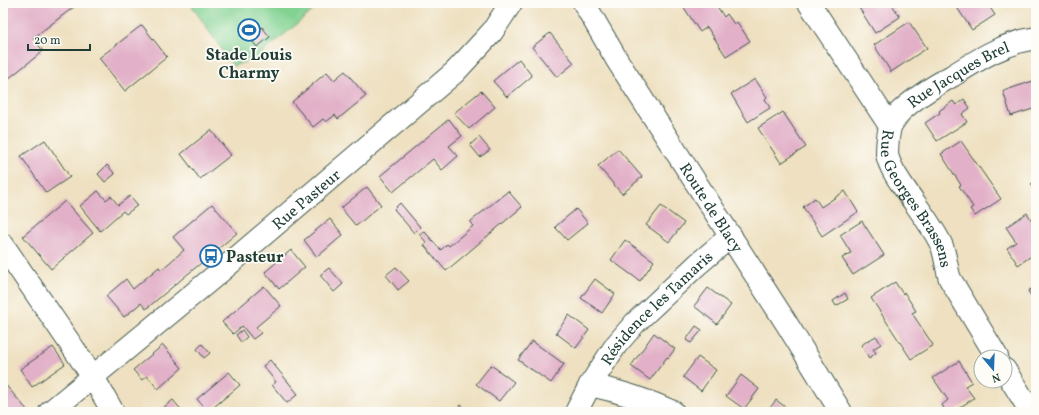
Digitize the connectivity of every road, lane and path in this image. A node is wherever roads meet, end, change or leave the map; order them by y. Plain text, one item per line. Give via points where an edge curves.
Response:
1 (511, 3) edge
2 (584, 3) edge
3 (809, 3) edge
4 (1036, 38) edge
5 (890, 126) junction
6 (730, 236) junction
7 (3, 245) edge
8 (992, 349) edge
9 (93, 377) junction
10 (1013, 383) edge
11 (590, 386) junction
12 (50, 412) edge
13 (113, 412) edge
14 (576, 412) edge
15 (673, 412) edge
16 (841, 412) edge
17 (1031, 412) edge

1 - 9 street, Rue Pasteur via 492,32 456,72
2 - 6 street, Route de Blacy via 617,60
3 - 5 street, Rue Georges Brassens
4 - 5 street, Rue Jacques Brel via 1009,44 993,51 941,82 911,102
5 - 8 street, Rue Georges Brassens via 887,154 894,172 940,243 950,279
6 - 11 street, Résidence les Tamaris via 635,323 616,345
6 - 16 street, Route de Blacy via 786,321
7 - 9 street
9 - 12 street, Rue Pasteur
9 - 13 street
10 - 17 street
11 - 14 street, Résidence les Tamaris
11 - 15 street, Résidence les Tamaris

